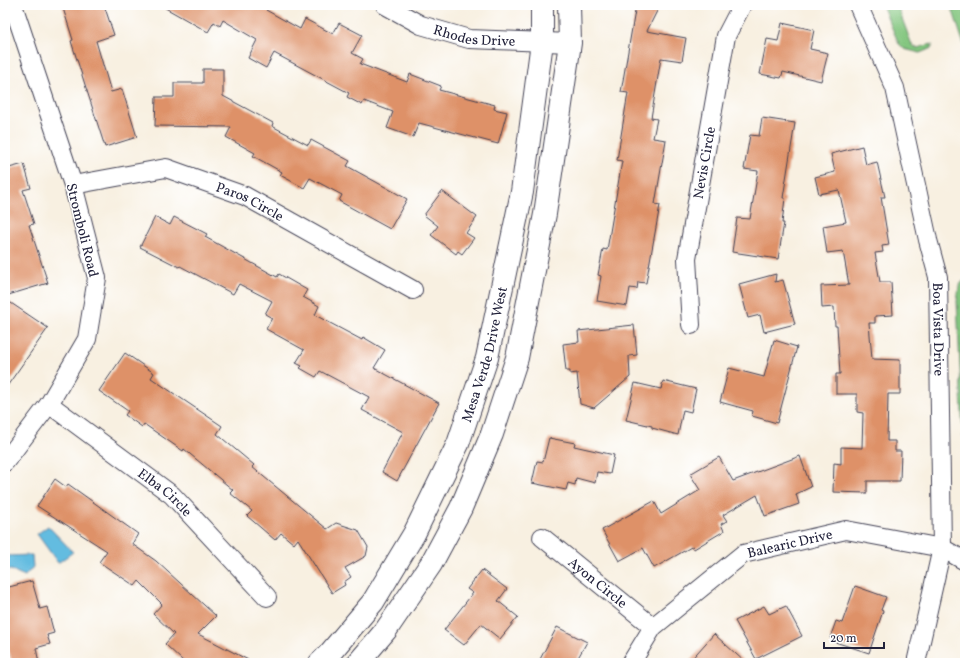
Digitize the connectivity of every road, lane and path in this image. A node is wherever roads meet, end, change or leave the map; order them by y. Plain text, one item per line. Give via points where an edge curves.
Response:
1 (13, 5) edge
2 (385, 5) edge
3 (542, 5) edge
4 (569, 5) edge
5 (742, 5) edge
6 (858, 5) edge
7 (542, 42) junction
8 (570, 42) junction
9 (73, 185) junction
10 (413, 290) dead end
11 (690, 325) dead end
12 (48, 404) junction
13 (5, 462) edge
14 (542, 537) dead end
15 (942, 548) junction
16 (965, 561) edge
17 (268, 597) dead end
18 (653, 627) junction
19 (320, 663) edge
20 (358, 663) edge
21 (631, 663) edge
22 (916, 663) edge

1 - 9 street, Stromboli Road
2 - 7 street, Rhodes Drive via 421,25 469,39
3 - 7 street, Mesa Verde Drive West
4 - 8 street, Mesa Verde Drive West
5 - 11 street, Nevis Circle via 726,36 687,259
6 - 15 street, Boa Vista Drive via 895,88 938,277
7 - 8 street, Rhodes Drive
7 - 19 street, Mesa Verde Drive West via 522,192 487,358 458,444 414,534 373,602
8 - 20 street, Mesa Verde Drive West via 542,229 517,358 492,434 461,508 431,564 386,630
9 - 10 street, Paros Circle via 166,168 245,196
9 - 12 street, Stromboli Road via 97,278 87,339
12 - 13 street, Stromboli Road
12 - 17 street, Elba Circle via 172,495
14 - 18 street, Ayon Circle
15 - 16 street, Balearic Drive
15 - 18 street, Balearic Drive via 846,530 744,554
15 - 22 street, Boa Vista Drive
18 - 21 street, Balearic Drive

